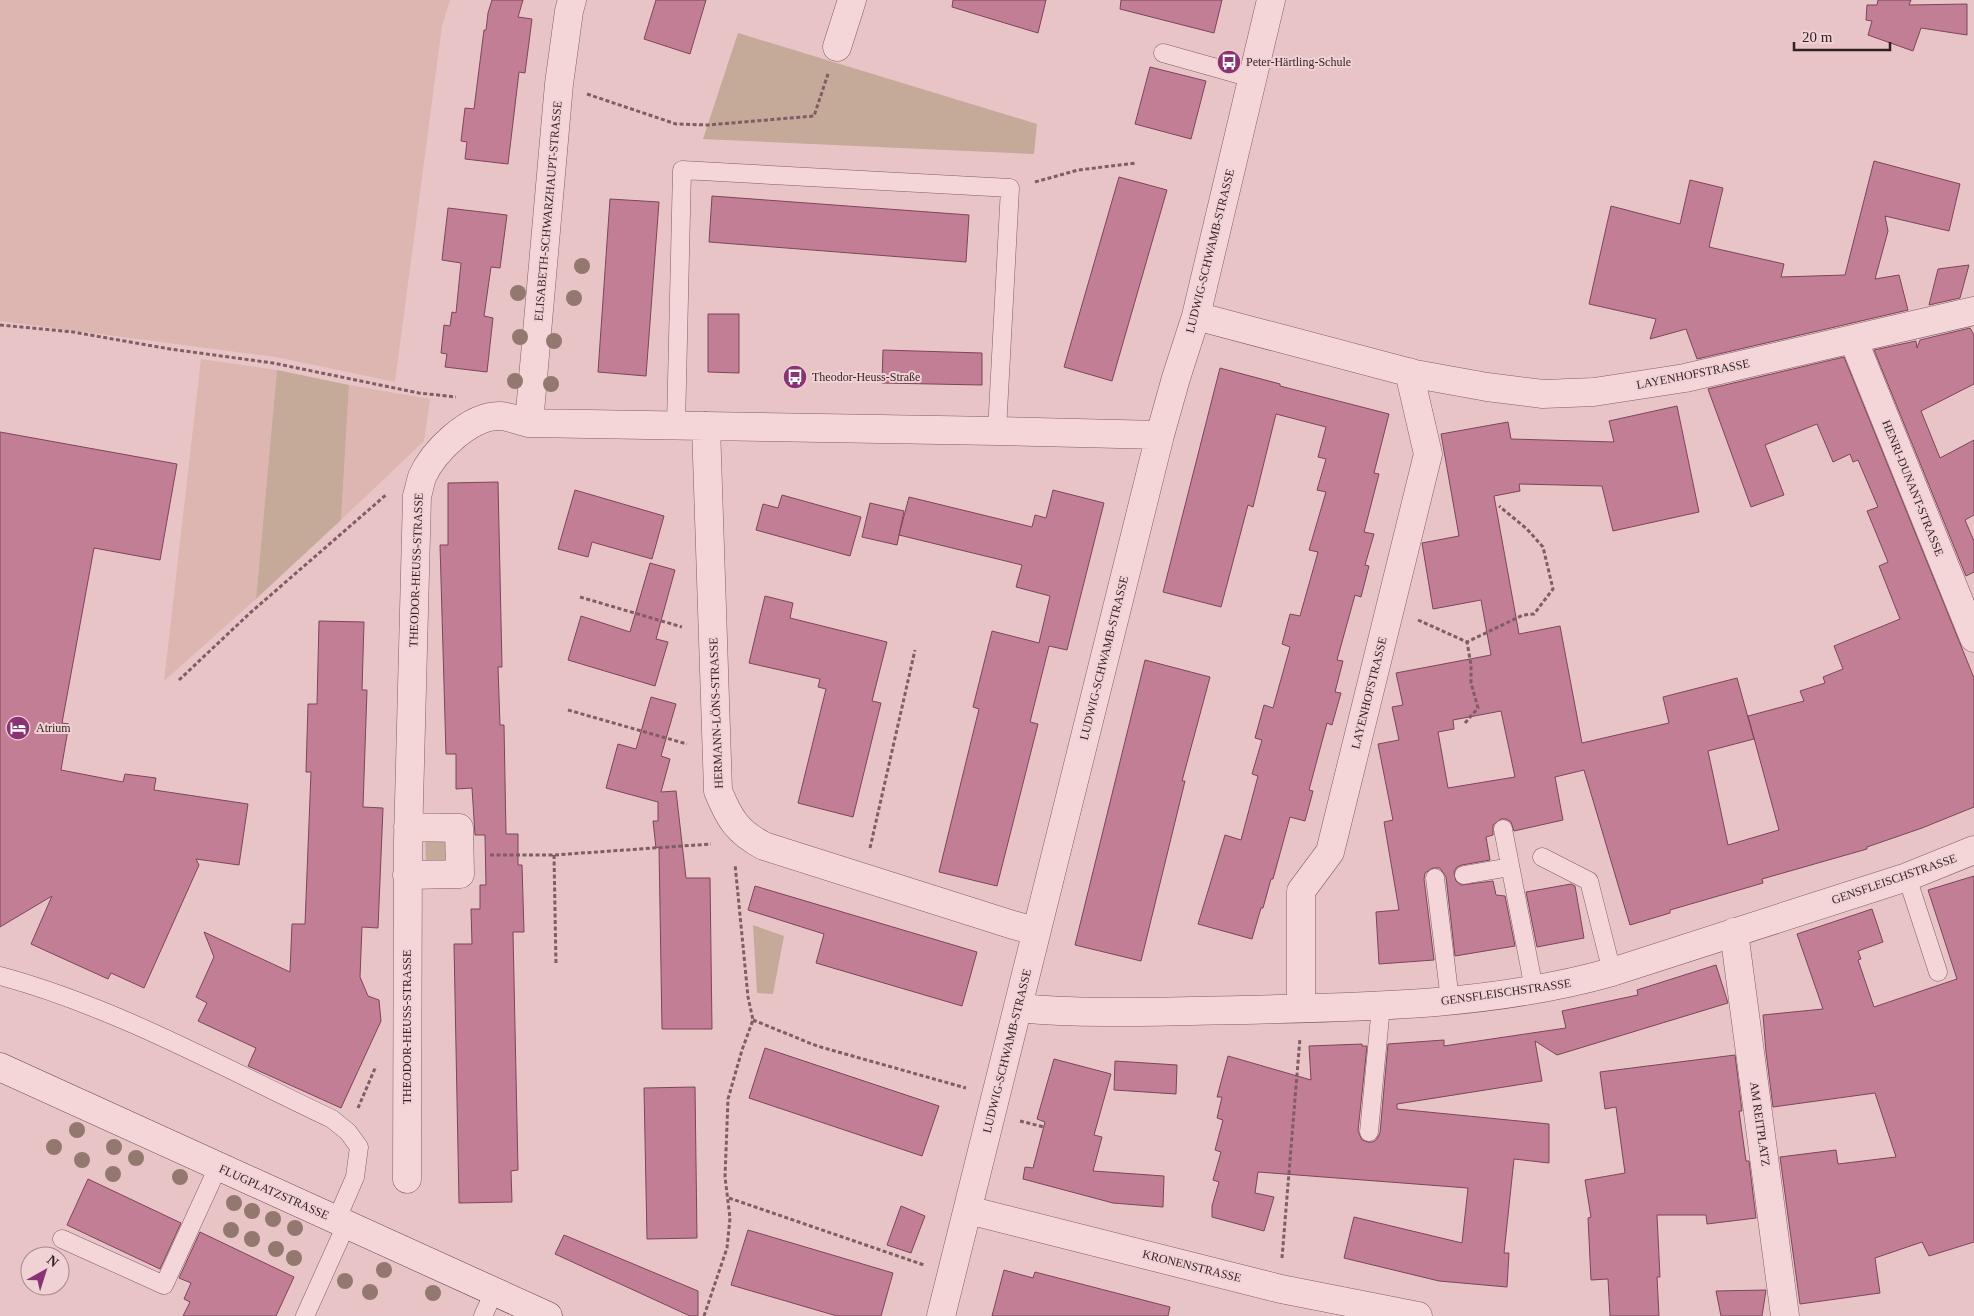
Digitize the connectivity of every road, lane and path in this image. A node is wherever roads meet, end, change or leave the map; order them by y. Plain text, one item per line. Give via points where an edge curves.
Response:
1 (572, 0) edge
2 (852, 0) edge
3 (1271, 0) edge
4 (837, 47) joint
5 (1163, 53) dead end
6 (1252, 78) junction
7 (559, 84) junction
8 (1136, 163) dead end
9 (1010, 188) junction
10 (1974, 311) edge
11 (1196, 316) junction
12 (0, 325) edge
13 (1852, 338) junction
14 (1409, 372) junction
15 (499, 416) junction
16 (529, 423) junction
17 (676, 426) junction
18 (706, 426) junction
19 (998, 430) junction
20 (1160, 436) junction
21 (392, 490) dead end
22 (1500, 506) dead end
23 (580, 597) dead end
24 (1390, 608) junction
25 (690, 629) dead end
26 (1974, 638) edge
27 (1467, 642) junction
28 (915, 650) dead end
29 (179, 680) dead end
30 (568, 710) dead end
31 (1465, 723) dead end
32 (695, 746) dead end
33 (408, 827) junction
34 (1503, 829) dead end
35 (713, 844) dead end
36 (1974, 850) edge
37 (460, 855) junction
38 (554, 855) junction
39 (1542, 857) dead end
40 (735, 862) dead end
41 (1510, 867) junction
42 (407, 875) junction
43 (1464, 875) dead end
44 (862, 877) junction
45 (1907, 877) junction
46 (1435, 878) dead end
47 (1036, 931) junction
48 (1734, 932) junction
49 (556, 966) dead end
50 (1612, 972) junction
51 (1938, 972) dead end
52 (0, 976) edge
53 (1534, 990) junction
54 (1450, 1000) junction
55 (1381, 1006) junction
56 (1018, 1008) junction
57 (1301, 1019) junction
58 (753, 1020) junction
59 (0, 1068) edge
60 (969, 1089) dead end
61 (1013, 1119) dead end
62 (1044, 1127) dead end
63 (1369, 1132) dead end
64 (218, 1167) junction
65 (407, 1179) dead end
66 (729, 1198) junction
67 (968, 1210) junction
68 (341, 1223) junction
69 (62, 1238) dead end
70 (1281, 1263) dead end
71 (924, 1266) dead end
72 (494, 1292) junction
73 (305, 1316) edge
74 (483, 1316) edge
75 (548, 1316) edge
76 (704, 1316) edge
77 (941, 1316) edge
78 (1418, 1316) edge
79 (1785, 1316) edge

1 - 7 street, ELISABETH-SCHWARZHAUPT-STRASSE
2 - 4 street
3 - 6 street, LUDWIG-SCHWAMB-STRASSE
4 - 7 path via 814,116 708,125 676,124
5 - 6 lane
6 - 11 street, LUDWIG-SCHWAMB-STRASSE
7 - 16 street, ELISABETH-SCHWARZHAUPT-STRASSE
8 - 9 path via 1078,170
9 - 17 lane via 682,170
9 - 19 lane
10 - 13 street, LAYENHOFSTRASSE
11 - 14 street, LAYENHOFSTRASSE
11 - 20 street, LUDWIG-SCHWAMB-STRASSE
12 - 15 path via 73,332 273,363 477,402
13 - 14 street, LAYENHOFSTRASSE via 1685,378 1594,392 1543,394 1487,388
13 - 26 street, HENRI-DUNANT-STRASSE
14 - 24 street, LAYENHOFSTRASSE via 1428,454
15 - 16 street, THEODOR-HEUSS-STRASSE
15 - 33 street, THEODOR-HEUSS-STRASSE via 470,424 448,442 423,476 417,496
16 - 17 street, THEODOR-HEUSS-STRASSE
17 - 18 street, THEODOR-HEUSS-STRASSE
18 - 19 street, THEODOR-HEUSS-STRASSE
18 - 44 street, HERMANN-LÖNS-STRASSE via 718,791 727,812 750,838 764,846
19 - 20 street, THEODOR-HEUSS-STRASSE
20 - 47 street, LUDWIG-SCHWAMB-STRASSE
21 - 29 path via 250,613
22 - 27 path via 1543,547 1553,589 1534,614 1523,615
23 - 25 path
24 - 27 path
24 - 57 street, LAYENHOFSTRASSE via 1330,852 1301,891
27 - 31 path via 1471,683 1478,708
28 - 44 path
30 - 32 path
33 - 37 street via 459,828
33 - 42 street, THEODOR-HEUSS-STRASSE
34 - 41 lane
35 - 38 path
36 - 45 street, GENSFLEISCHSTRASSE
37 - 38 path
37 - 42 street via 460,874
38 - 49 path
39 - 50 lane via 1589,881
40 - 58 path
41 - 43 lane
41 - 53 lane
42 - 65 street, THEODOR-HEUSS-STRASSE
44 - 47 street, HERMANN-LÖNS-STRASSE
45 - 48 street, GENSFLEISCHSTRASSE
45 - 51 lane
46 - 54 lane
47 - 56 street, LUDWIG-SCHWAMB-STRASSE
48 - 50 street, GENSFLEISCHSTRASSE
48 - 79 street, AM REITPLATZ
50 - 53 street, GENSFLEISCHSTRASSE
52 - 68 lane via 98,1008 332,1119 359,1147 355,1177
53 - 54 street, GENSFLEISCHSTRASSE
54 - 55 street, GENSFLEISCHSTRASSE
55 - 57 street, GENSFLEISCHSTRASSE
55 - 63 lane
56 - 57 street, GENSFLEISCHSTRASSE via 1078,1013
56 - 67 street, LUDWIG-SCHWAMB-STRASSE
57 - 70 path
58 - 60 path via 817,1046
58 - 66 path via 728,1099 725,1177
59 - 64 street, FLUGPLATZSTRASSE
61 - 62 path
64 - 68 street, FLUGPLATZSTRASSE
64 - 69 lane via 164,1285
66 - 71 path
66 - 76 path via 727,1248
67 - 77 street, LUDWIG-SCHWAMB-STRASSE
67 - 78 street, KRONENSTRASSE via 1281,1289
68 - 72 street, FLUGPLATZSTRASSE
68 - 73 lane
72 - 74 lane
72 - 75 street, FLUGPLATZSTRASSE

